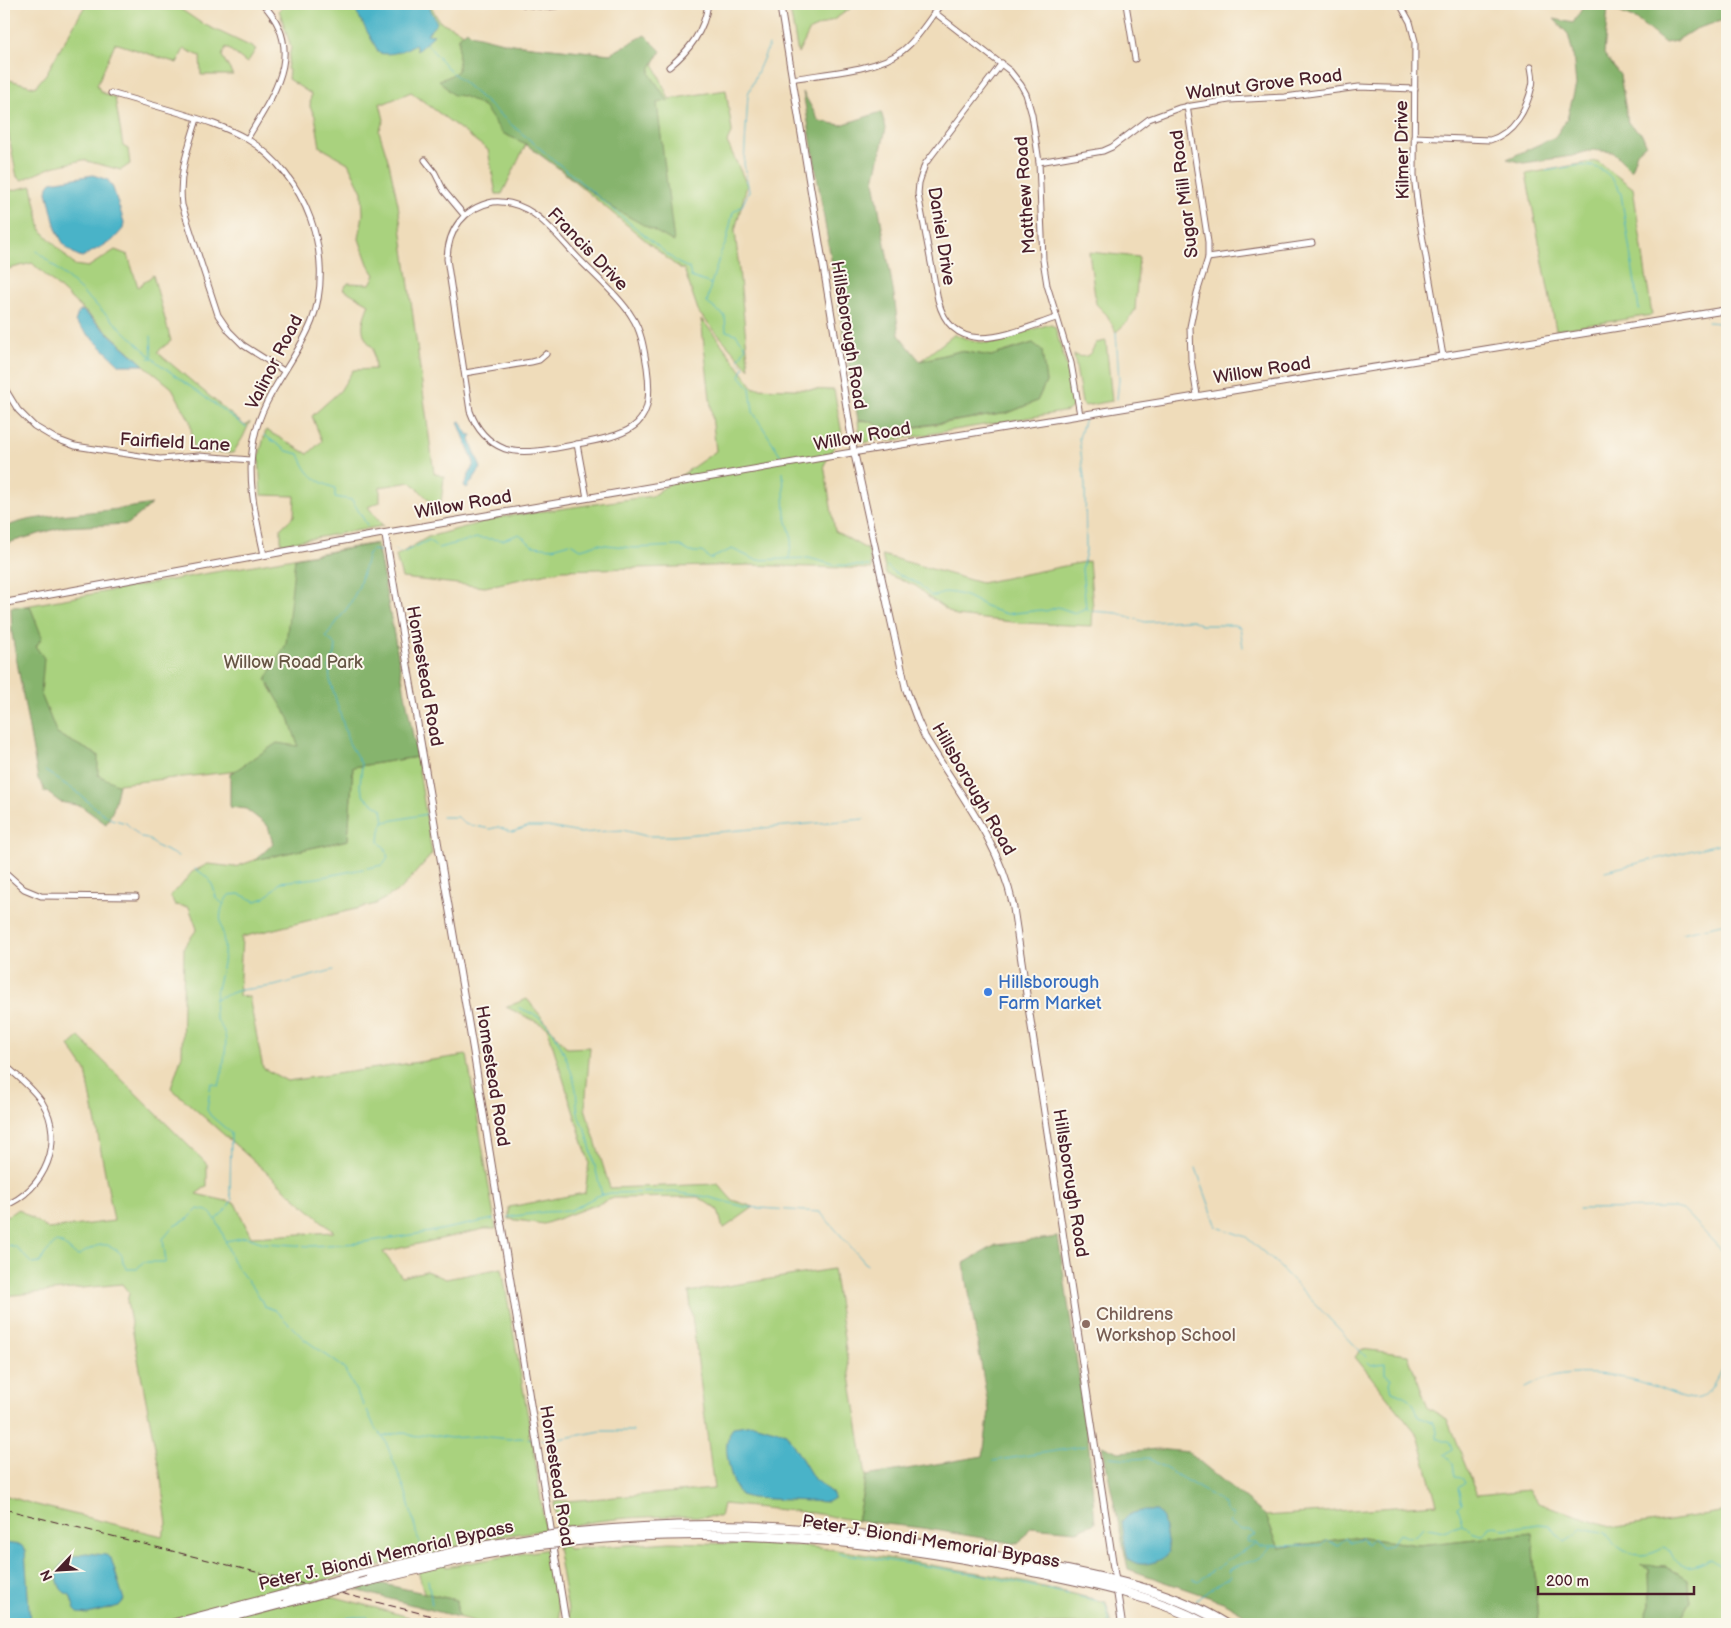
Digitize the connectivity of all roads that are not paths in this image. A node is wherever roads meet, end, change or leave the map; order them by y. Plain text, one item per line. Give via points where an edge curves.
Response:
1 (263, 4) edge
2 (522, 4) edge
3 (571, 4) edge
4 (708, 4) edge
5 (780, 4) edge
6 (941, 4) edge
7 (1126, 4) edge
8 (1400, 4) edge
9 (934, 12) junction
10 (1134, 58) dead end
11 (1002, 63) junction
12 (1531, 66) dead end
13 (669, 67) dead end
14 (792, 79) junction
15 (1415, 89) junction
16 (111, 93) dead end
17 (1187, 106) junction
18 (197, 119) junction
19 (1414, 137) junction
20 (247, 139) junction
21 (425, 160) dead end
22 (1040, 162) junction
23 (464, 215) junction
24 (1312, 243) dead end
25 (1208, 258) junction
26 (1727, 310) edge
27 (1056, 318) junction
28 (546, 354) dead end
29 (1443, 356) junction
30 (284, 371) junction
31 (465, 372) junction
32 (4, 387) edge
33 (1197, 396) junction
34 (1080, 415) junction
35 (577, 444) junction
36 (854, 452) junction
37 (251, 460) junction
38 (587, 498) junction
39 (385, 533) junction
40 (264, 555) junction
41 (4, 604) edge
42 (4, 871) edge
43 (136, 897) dead end
44 (4, 1064) edge
45 (4, 1206) edge
46 (534, 1541) junction
47 (1115, 1584) junction
48 (284, 1599) junction
49 (173, 1624) edge
50 (203, 1624) edge
51 (566, 1624) edge
52 (1122, 1624) edge
53 (1206, 1624) edge
54 (1225, 1624) edge

1 - 20 street via 279,28 285,60 278,83
2 - 3 street via 547,7
4 - 13 street via 698,36
5 - 14 street, Hillsborough Road
6 - 9 street
7 - 10 street
8 - 15 street, Kilmer Drive via 1413,32
9 - 11 street, Matthew Road
9 - 14 street via 906,48 889,59 875,65
11 - 22 street, Matthew Road via 1026,94
11 - 27 street, Daniel Drive via 926,164 919,183 938,300 942,314 953,327 981,339
12 - 19 street via 1533,85 1525,107 1514,125 1498,138
14 - 36 street, Hillsborough Road
15 - 17 street, Walnut Grove Road via 1359,87
15 - 19 street, Kilmer Drive
16 - 18 street, Valinor Road
17 - 22 street, Walnut Grove Road via 1150,119 1103,151
17 - 25 street, Sugar Mill Road
18 - 20 street, Valinor Road
18 - 30 street via 182,170 180,192 213,304 228,331
19 - 29 street, Kilmer Drive via 1419,217
20 - 30 street, Valinor Road via 271,158 299,194 319,251 319,288 314,314 305,337
21 - 23 street
22 - 27 street, Matthew Road via 1043,260
23 - 31 street, Francis Drive via 450,238 447,259
23 - 35 street, Francis Drive via 481,205 500,202 518,205 532,212 625,307 637,326 644,344 650,388 645,412 636,425 622,434
24 - 25 street
25 - 33 street, Sugar Mill Road via 1190,327
26 - 29 street, Willow Road
27 - 34 street, Matthew Road via 1071,363
28 - 31 street via 531,362
29 - 33 street, Willow Road
30 - 37 street, Valinor Road via 260,419
31 - 35 street, Francis Drive via 473,419 493,443 520,452
32 - 37 street, Fairfield Lane via 18,410 34,426 75,446 160,459 199,456
33 - 34 street, Willow Road
34 - 36 street, Willow Road
35 - 38 street
36 - 38 street, Willow Road
36 - 47 street, Hillsborough Road via 910,702 925,737 993,847 1010,891
37 - 40 street, Valinor Road via 252,491
38 - 39 street, Willow Road
39 - 40 street, Willow Road
39 - 51 street, Homestead Road via 472,1039
40 - 41 street, Willow Road
42 - 43 street via 24,888 41,896
44 - 45 street via 30,1087 42,1103 50,1121 52,1140 49,1160 36,1184 23,1196
46 - 47 highway, Peter J. Biondi Memorial Bypass, bridge via 641,1527 786,1528 949,1547
46 - 48 highway, Peter J. Biondi Memorial Bypass, bridge
46 - 48 highway, Peter J. Biondi Memorial Bypass, bridge via 472,1548 354,1576
47 - 52 street, Hillsborough Road
47 - 53 highway, Peter J. Biondi Memorial Bypass
47 - 54 highway, Peter J. Biondi Memorial Bypass via 1181,1602
48 - 49 highway, Peter J. Biondi Memorial Bypass
48 - 50 highway, Peter J. Biondi Memorial Bypass

